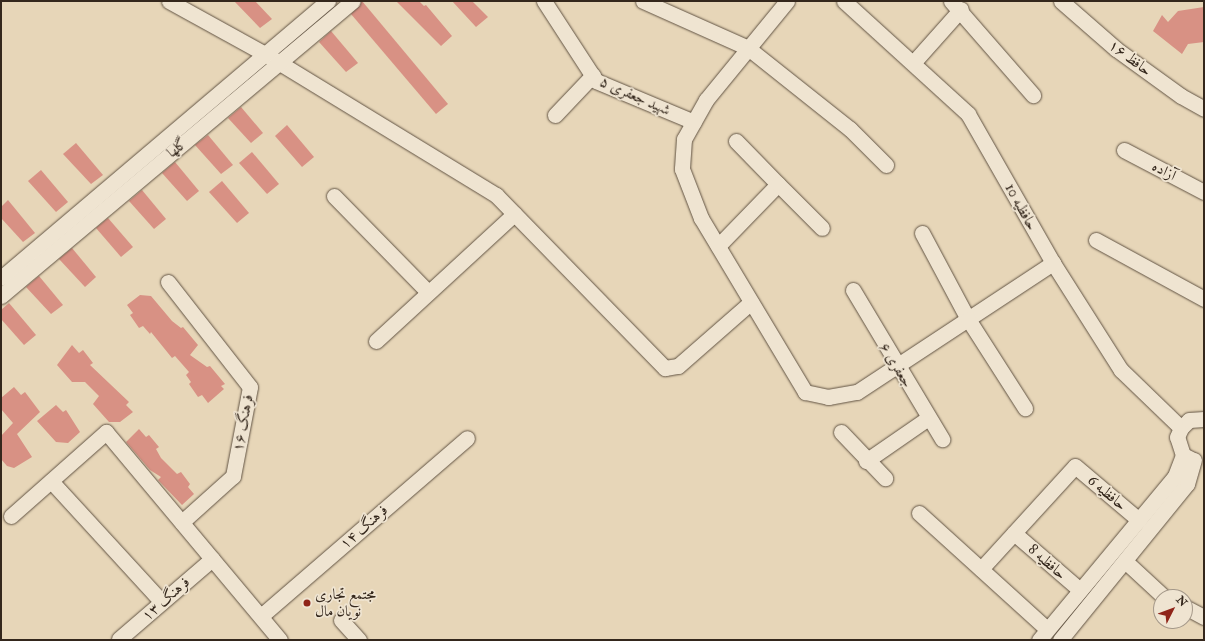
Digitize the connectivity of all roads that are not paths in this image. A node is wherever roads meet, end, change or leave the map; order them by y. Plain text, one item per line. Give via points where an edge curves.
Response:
1 (168, 1) edge
2 (328, 1) edge
3 (353, 1) edge
4 (544, 1) edge
5 (643, 1) edge
6 (787, 1) edge
7 (844, 1) edge
8 (1061, 1) edge
9 (956, 5) edge
10 (748, 48) junction
11 (265, 54) junction
12 (279, 63) junction
13 (913, 63) junction
14 (593, 75) junction
15 (1033, 95) dead end
16 (1204, 109) edge
17 (555, 115) dead end
18 (694, 122) junction
19 (736, 141) dead end
20 (1124, 150) dead end
21 (886, 165) dead end
22 (778, 184) junction
23 (1204, 192) edge
24 (334, 196) dead end
25 (514, 214) junction
26 (822, 228) dead end
27 (922, 233) dead end
28 (1096, 240) dead end
29 (718, 246) junction
30 (1053, 263) junction
31 (1, 278) edge
32 (168, 282) dead end
33 (853, 290) dead end
34 (428, 292) junction
35 (1, 296) edge
36 (1204, 299) edge
37 (751, 302) junction
38 (968, 319) junction
39 (376, 341) dead end
40 (896, 366) junction
41 (1025, 408) dead end
42 (928, 418) junction
43 (1204, 419) edge
44 (1180, 428) junction
45 (841, 432) dead end
46 (467, 438) dead end
47 (942, 439) dead end
48 (1194, 459) edge
49 (866, 461) junction
50 (885, 478) dead end
51 (51, 481) junction
52 (919, 513) dead end
53 (11, 516) dead end
54 (1139, 520) junction
55 (182, 522) junction
56 (1014, 533) junction
57 (212, 558) junction
58 (1125, 561) junction
59 (981, 569) junction
60 (1155, 589) edge
61 (1080, 590) junction
62 (162, 602) junction
63 (1193, 611) edge
64 (261, 616) junction
65 (1204, 616) edge
66 (341, 620) dead end
67 (1043, 634) edge
68 (119, 639) edge
69 (1063, 639) edge
70 (280, 640) edge
71 (359, 640) edge

1 - 11 street
2 - 11 street, گلها
3 - 12 street, گلها
4 - 14 street, شهید جعفری ۵
5 - 10 street
6 - 10 street
7 - 13 street, حافظیه 10
8 - 16 street, حافظ ۱۶ via 1116,49 1181,96
9 - 13 street
9 - 15 street
10 - 18 street via 706,100
10 - 21 street via 850,129
11 - 12 street
11 - 31 street, گلها
12 - 25 street via 496,195
12 - 35 street, گلها
13 - 30 street, حافظیه 10 via 968,114
14 - 17 street
14 - 18 street, شهید جعفری ۵ via 596,81
18 - 29 street via 684,139 682,169 701,218
19 - 22 street
20 - 23 street, آزاده
22 - 26 street
22 - 29 street
24 - 34 street
25 - 34 street
25 - 37 street via 664,368 678,366
27 - 38 street
28 - 36 street
29 - 37 street
30 - 38 street
30 - 44 street, حافظیه 10 via 1121,370
32 - 55 street, فرهنگ ۱۶ via 250,387 233,476
33 - 40 street, جعفری ۶
34 - 39 street
37 - 40 street via 805,392 828,397 857,392
38 - 40 street
38 - 41 street
40 - 42 street, جعفری ۶
42 - 47 street, جعفری ۶
42 - 49 street
43 - 44 street via 1189,420
44 - 48 street via 1177,437
45 - 49 street
46 - 64 street, فرهنگ ۱۴
48 - 54 street
48 - 58 street via 1187,484
49 - 50 street
51 - 53 street
51 - 55 street via 106,432
51 - 62 street
52 - 59 street
54 - 56 street, حافظیه 6 via 1075,466
54 - 61 street
55 - 57 street
56 - 59 street
56 - 61 street, حافظیه 8
57 - 62 street, فرهنگ ۱۳
57 - 64 street
58 - 60 street
58 - 69 street
59 - 67 street
61 - 67 street
62 - 68 street, فرهنگ ۱۳
63 - 65 street
64 - 70 street
66 - 71 street

